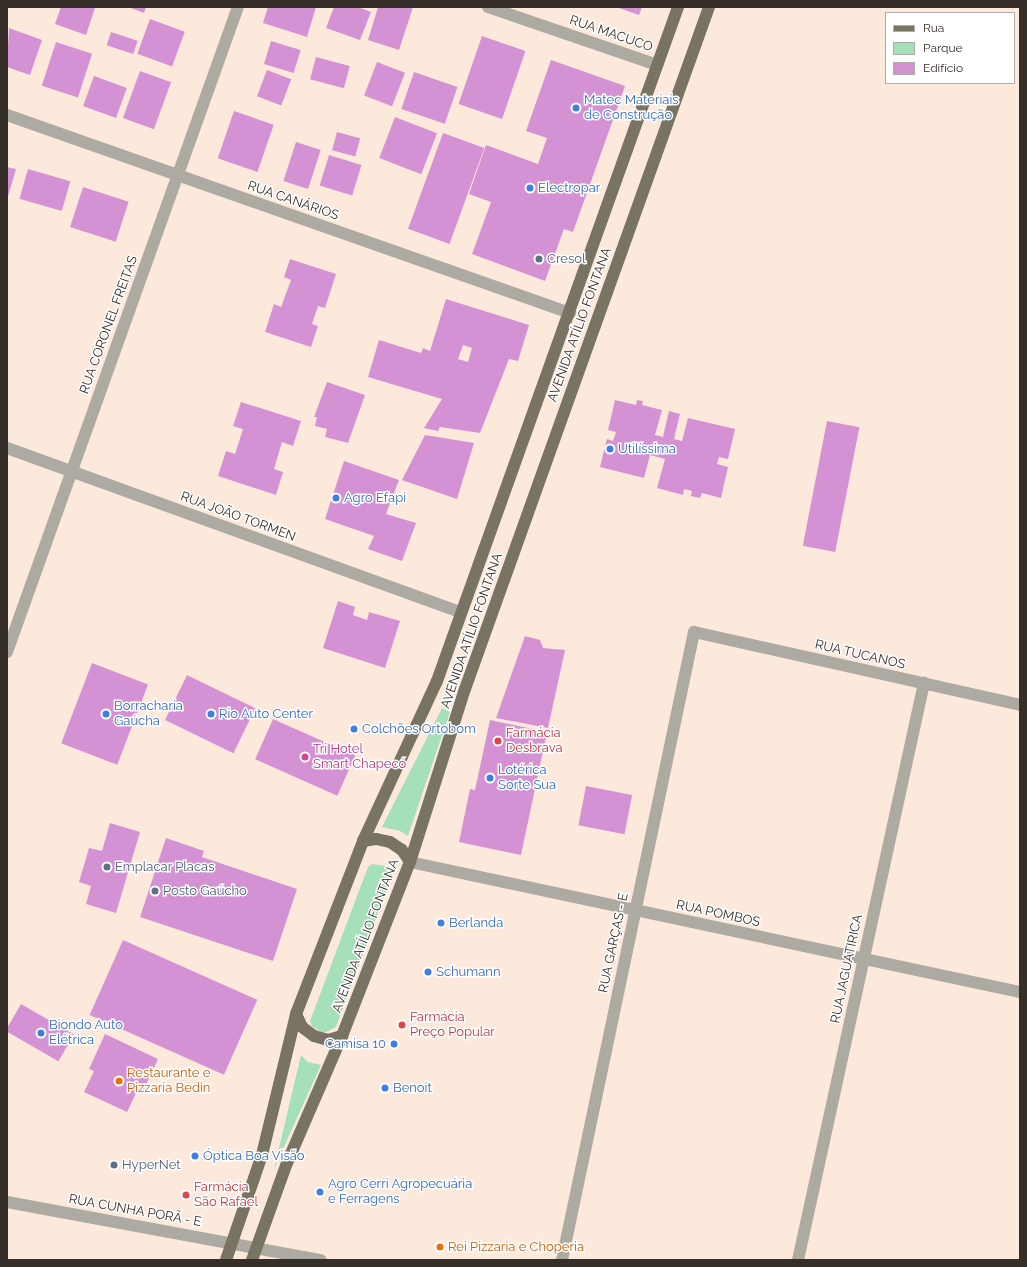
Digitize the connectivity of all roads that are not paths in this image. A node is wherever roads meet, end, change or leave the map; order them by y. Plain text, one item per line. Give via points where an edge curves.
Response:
1 (238, 7) edge
2 (488, 7) edge
3 (678, 7) edge
4 (709, 7) edge
5 (657, 65) junction
6 (7, 115) edge
7 (178, 175) junction
8 (570, 313) junction
9 (7, 448) edge
10 (71, 472) junction
11 (460, 612) junction
12 (694, 632) joint
13 (7, 652) edge
14 (924, 683) junction
15 (1020, 705) edge
16 (363, 841) junction
17 (410, 862) junction
18 (635, 911) junction
19 (863, 959) junction
20 (1020, 992) edge
21 (296, 1014) junction
22 (342, 1036) junction
23 (7, 1202) edge
24 (232, 1242) junction
25 (257, 1246) junction
26 (226, 1260) edge
27 (252, 1260) edge
28 (321, 1260) edge
29 (562, 1260) edge
30 (798, 1260) edge

1 - 7 street, RUA CORONEL FREITAS
2 - 5 street, RUA MACUCO
3 - 5 main road, AVENIDA ATÍLIO FONTANA
4 - 17 main road, AVENIDA ATÍLIO FONTANA via 465,689
5 - 8 main road, AVENIDA ATÍLIO FONTANA
6 - 7 street, RUA CANÁRIOS
7 - 8 street, RUA CANÁRIOS
7 - 10 street, RUA CORONEL FREITAS
8 - 11 main road, AVENIDA ATÍLIO FONTANA
9 - 10 street, RUA JOÃO TORMEN
10 - 11 street, RUA JOÃO TORMEN
10 - 13 street, RUA CORONEL FREITAS
11 - 16 main road, AVENIDA ATÍLIO FONTANA via 437,681
12 - 14 street, RUA TUCANOS
12 - 18 street, RUA GARÇAS - E
14 - 15 street, RUA TUCANOS
14 - 19 street, RUA JAGUATIRICA
16 - 17 main road via 376,839 390,842 402,850
16 - 21 main road, AVENIDA ATÍLIO FONTANA
17 - 18 street, RUA POMBOS
17 - 22 main road, AVENIDA ATÍLIO FONTANA
18 - 19 street, RUA POMBOS
18 - 29 street, RUA GARÇAS - E
19 - 20 street, RUA POMBOS
19 - 30 street, RUA JAGUATIRICA
21 - 22 main road via 302,1027 314,1036 328,1040
21 - 24 main road, AVENIDA ATÍLIO FONTANA via 262,1155
22 - 25 main road, AVENIDA ATÍLIO FONTANA via 287,1163
23 - 24 street, RUA CUNHA PORÃ - E
24 - 25 street, RUA CUNHA PORÃ - E
24 - 26 main road, AVENIDA ATÍLIO FONTANA
25 - 27 main road, AVENIDA ATÍLIO FONTANA
25 - 28 street, RUA CUNHA PORÃ - E

